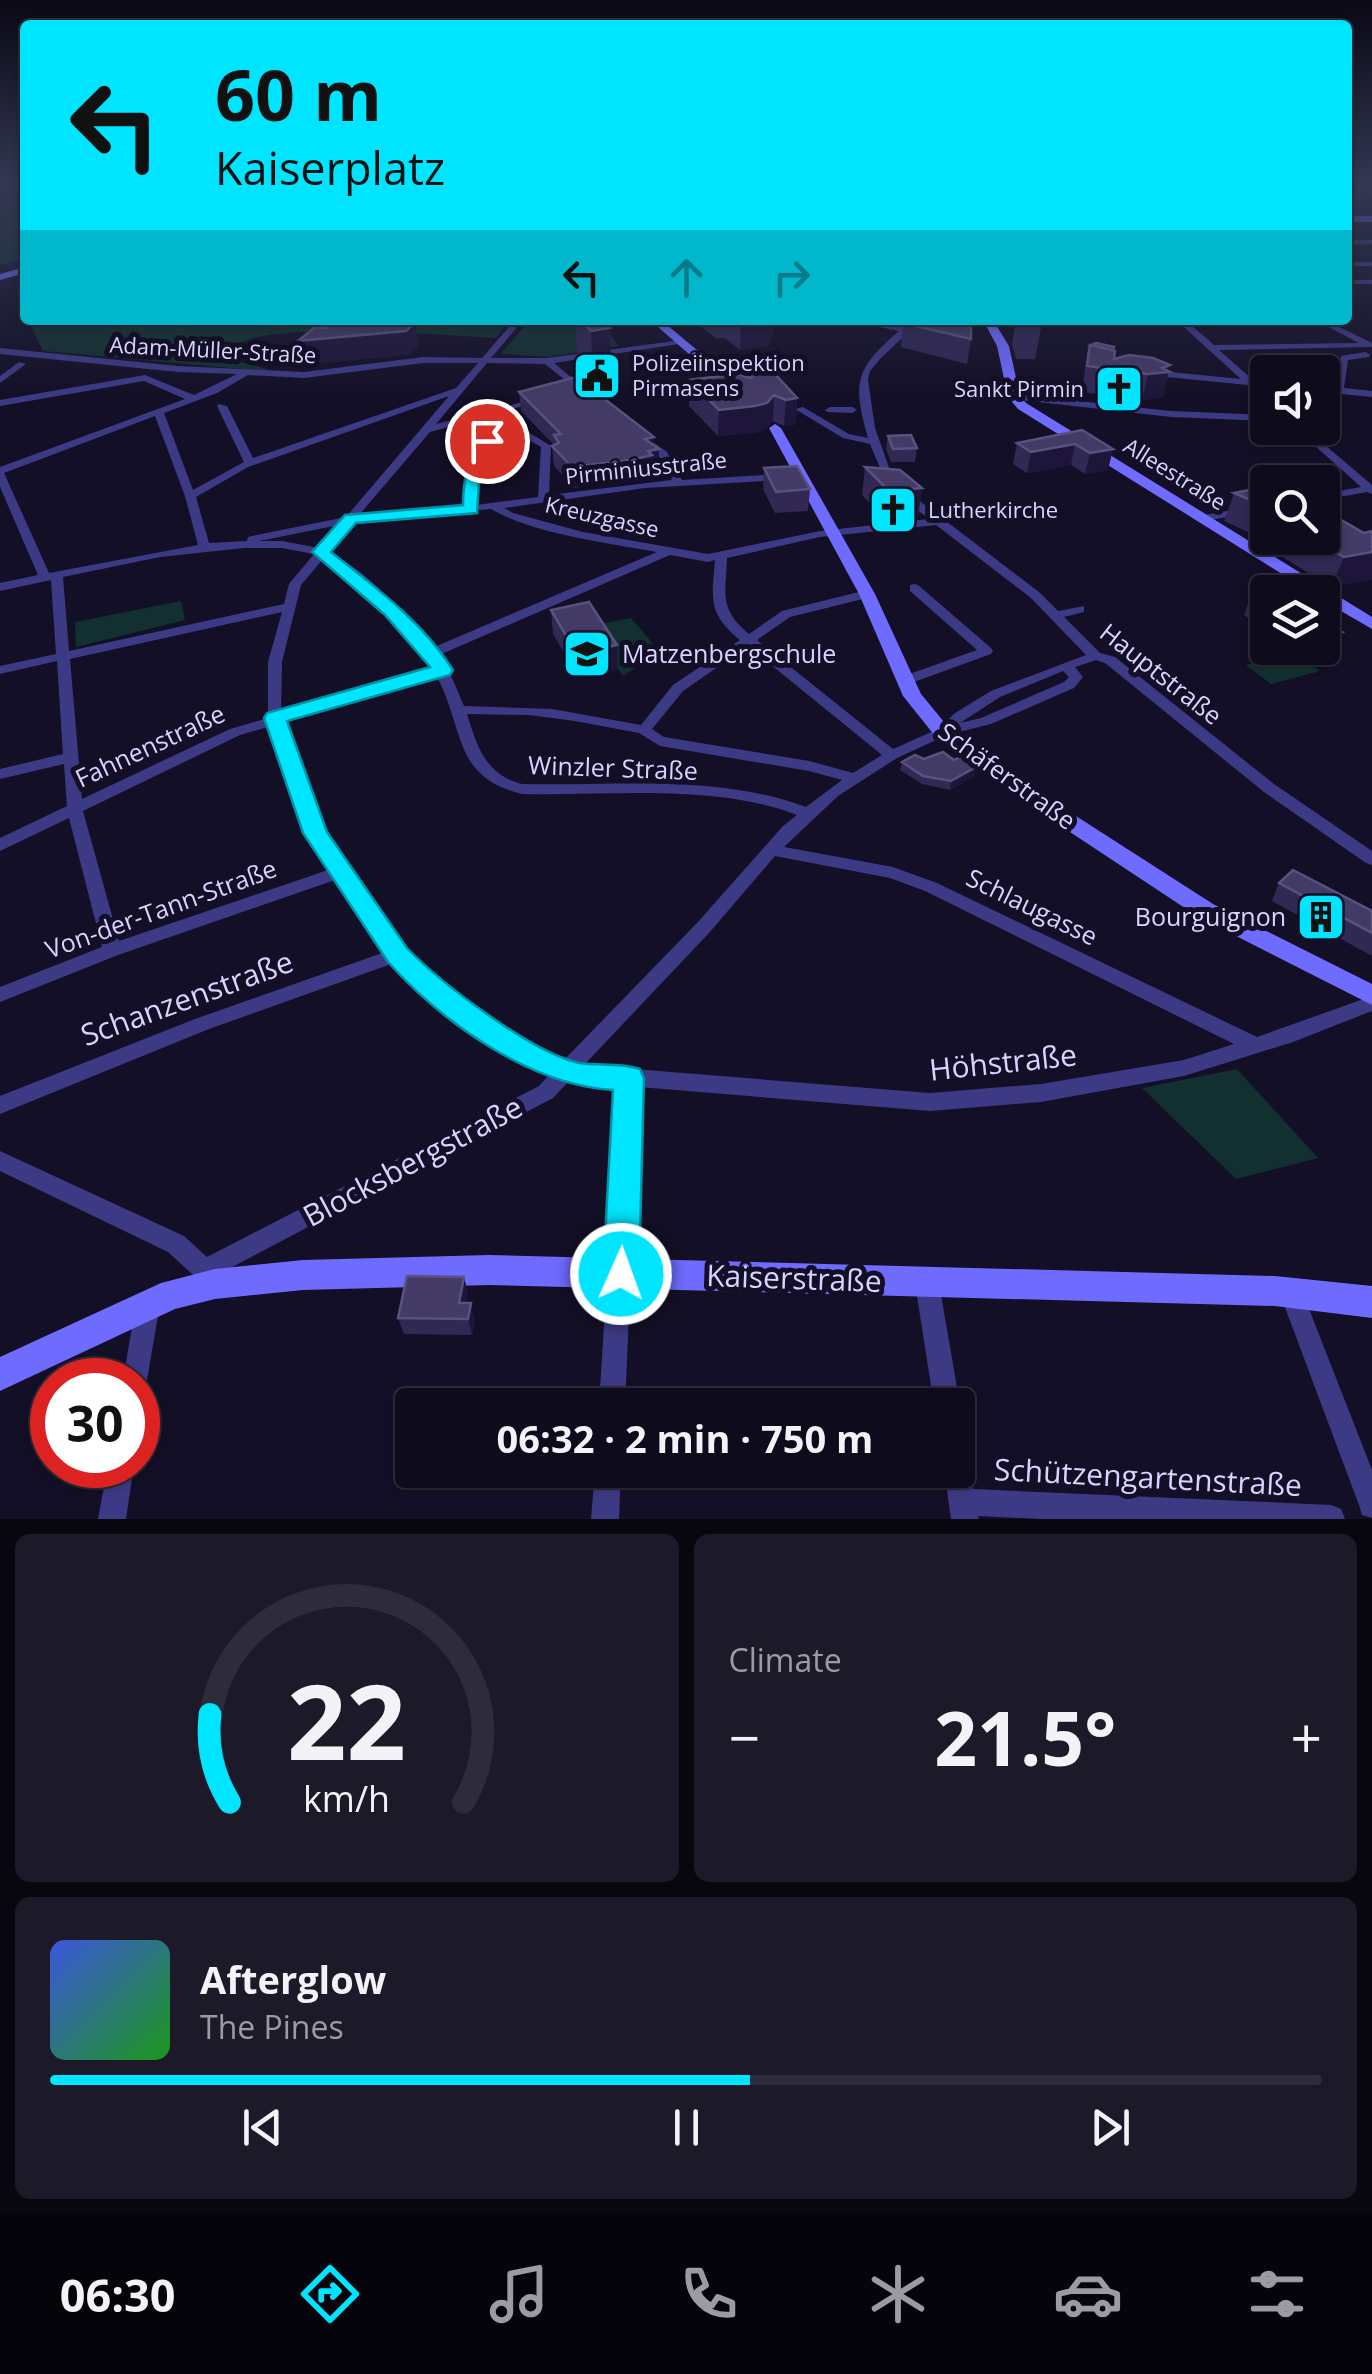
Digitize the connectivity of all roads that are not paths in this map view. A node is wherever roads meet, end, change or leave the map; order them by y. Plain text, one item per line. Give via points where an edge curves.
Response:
1 (515, 325) edge
2 (661, 325) edge
3 (879, 325) edge
4 (912, 325) edge
5 (991, 325) edge
6 (1186, 325) edge
7 (1329, 325) edge
8 (906, 330) junction
9 (682, 343) junction
10 (1371, 346) edge
11 (1214, 348) junction
12 (0, 351) edge
13 (1372, 355) edge
14 (484, 361) junction
15 (547, 361) junction
16 (513, 362) junction
17 (22, 364) dead end
18 (1129, 371) edge
19 (558, 372) junction
20 (244, 374) junction
21 (0, 380) edge
22 (1250, 381) edge
23 (1250, 383) edge
24 (579, 389) junction
25 (459, 390) junction
26 (1340, 391) joint
27 (1013, 393) junction
28 (561, 394) edge
29 (1370, 396) edge
30 (192, 398) junction
31 (544, 398) edge
32 (746, 398) edge
33 (592, 399) edge
34 (0, 403) edge
35 (222, 406) dead end
36 (852, 410) dead end
37 (158, 411) junction
38 (490, 413) junction
39 (1250, 417) edge
40 (774, 428) dead end
41 (428, 429) junction
42 (520, 430) junction
43 (632, 430) edge
44 (876, 443) junction
45 (1319, 445) edge
46 (250, 463) junction
47 (0, 473) edge
48 (804, 476) junction
49 (678, 482) junction
50 (1370, 490) edge
51 (1340, 494) edge
52 (190, 496) junction
53 (543, 499) junction
54 (493, 506) junction
55 (471, 509) junction
56 (1250, 510) edge
57 (1204, 518) junction
58 (351, 519) junction
59 (938, 520) junction
60 (834, 532) junction
61 (240, 543) junction
62 (204, 548) junction
63 (320, 552) junction
64 (665, 553) junction
65 (721, 558) junction
66 (1294, 575) edge
67 (51, 577) junction
68 (0, 587) edge
69 (914, 588) dead end
70 (867, 594) junction
71 (1340, 604) edge
72 (286, 608) junction
73 (1080, 609) dead end
74 (1057, 614) junction
75 (1372, 624) edge
76 (748, 638) junction
77 (432, 653) junction
78 (63, 656) junction
79 (1094, 656) junction
80 (0, 670) edge
81 (442, 670) junction
82 (906, 680) junction
83 (460, 710) junction
84 (274, 718) junction
85 (644, 730) junction
86 (942, 732) junction
87 (892, 756) junction
88 (72, 757) junction
89 (0, 774) edge
90 (854, 778) junction
91 (75, 809) junction
92 (808, 813) junction
93 (0, 845) edge
94 (772, 850) junction
95 (1372, 860) edge
96 (340, 872) junction
97 (112, 950) junction
98 (397, 955) junction
99 (0, 995) edge
100 (1372, 995) edge
101 (1372, 1003) edge
102 (1256, 1046) junction
103 (564, 1072) junction
104 (629, 1078) junction
105 (0, 1105) edge
106 (0, 1160) edge
107 (621, 1274) junction
108 (211, 1277) junction
109 (927, 1283) junction
110 (1292, 1292) junction
111 (1372, 1302) edge
112 (148, 1304) junction
113 (139, 1358) edge
114 (0, 1374) edge
115 (613, 1388) edge
116 (944, 1388) edge
117 (117, 1488) edge
118 (607, 1488) edge
119 (1372, 1505) edge
120 (964, 1511) edge
121 (112, 1519) edge
122 (605, 1519) edge
123 (1331, 1519) edge

1 - 14 street
2 - 9 main road
3 - 8 street
4 - 8 street, Hauptstraße
5 - 27 main road via 1003,346
6 - 11 street
7 - 10 street
8 - 44 street, Hauptstraße via 862,378
9 - 15 street
9 - 32 main road
10 - 11 street
11 - 22 street
12 - 20 street, Adam-Müller-Straße
13 - 26 street via 1346,356
14 - 16 street, Adam-Müller-Straße
14 - 20 street, Adam-Müller-Straße
14 - 25 street
15 - 16 street
15 - 19 street
16 - 19 street
17 - 21 street
18 - 23 street
19 - 24 street
20 - 30 street
24 - 28 street
24 - 33 street
25 - 41 street
25 - 46 street
26 - 29 street
27 - 39 street
27 - 57 main road, Alleestraße
30 - 34 street via 145,378
30 - 37 street
31 - 38 street
35 - 46 street
36 - 44 street via 814,411 846,436
37 - 47 street
37 - 52 street
38 - 41 street
38 - 42 street
40 - 48 main road, Schäferstraße
41 - 58 street
42 - 53 street via 547,449
42 - 55 street via 484,444 471,482
43 - 49 street via 663,454
44 - 59 street, Hauptstraße via 892,485
45 - 50 street
46 - 52 street
47 - 67 street
48 - 49 street, Pirminiusstraße
48 - 60 main road, Schäferstraße
49 - 53 street, Pirminiusstraße
50 - 51 street
52 - 62 street
53 - 54 street, Pirminiusstraße
54 - 55 street, Kreuzgasse
54 - 64 street, Kreuzgasse via 582,536
55 - 58 street, Kreuzgasse
56 - 57 street
57 - 66 main road, Alleestraße
58 - 61 street, Kreuzgasse
58 - 63 street
59 - 60 street, Kreuzgasse
59 - 74 street, Hauptstraße
60 - 65 street, Kreuzgasse
60 - 70 main road, Schäferstraße
61 - 62 street, Winzler Straße
61 - 63 street, Winzler Straße
62 - 67 street, Winzler Straße
63 - 72 street
63 - 77 street, Winzler Straße via 369,588
64 - 65 street, Kreuzgasse
64 - 77 street
65 - 76 street via 718,602
67 - 68 street, Winzler Straße
67 - 78 street
69 - 82 street via 986,651
70 - 76 street via 794,610
70 - 82 main road, Schäferstraße
71 - 75 main road, Alleestraße
72 - 78 street
72 - 84 street via 275,662
73 - 74 street
74 - 79 street, Hauptstraße
76 - 85 street via 678,688
76 - 87 street
77 - 81 street, Winzler Straße
78 - 80 street
78 - 88 street
79 - 86 street, Blocksbergstraße via 962,712
79 - 95 street, Hauptstraße via 1110,660 1269,788
81 - 83 street, Winzler Straße
81 - 84 street, Fahnenstraße
82 - 86 main road, Schäferstraße via 916,704
83 - 85 street via 568,714
83 - 92 street, Winzler Straße via 474,756 511,787 720,795
84 - 91 street, Fahnenstraße
84 - 96 street via 301,800
85 - 90 street via 660,742
86 - 87 street, Blocksbergstraße
86 - 100 main road, Schäferstraße via 1206,910
87 - 90 street, Blocksbergstraße
88 - 89 street
88 - 91 street
90 - 92 street, Blocksbergstraße
91 - 93 street, Fahnenstraße
91 - 97 street
92 - 94 street, Blocksbergstraße
94 - 102 street, Schlaugasse via 870,867 931,887
94 - 103 street, Blocksbergstraße
96 - 97 street, Von-der-Tann-Straße
96 - 98 street
97 - 99 street, Von-der-Tann-Straße
98 - 103 street via 452,1004
98 - 105 street, Schanzenstraße
101 - 102 street, Höhstraße
102 - 104 street, Höhstraße via 1184,1068 957,1101
103 - 104 street, Höhstraße
103 - 108 street, Blocksbergstraße via 546,1092
104 - 107 street
106 - 108 street via 176,1244
107 - 108 main road, Kaiserstraße
107 - 109 main road, Kaiserstraße
107 - 115 street
108 - 112 main road, Blocksbergstraße
109 - 110 main road, Kaiserstraße
109 - 116 street
110 - 111 main road, Kaiserstraße
110 - 119 street
112 - 113 street
112 - 114 main road, Blocksbergstraße
117 - 121 street
118 - 122 street
120 - 123 street, Schützengartenstraße

